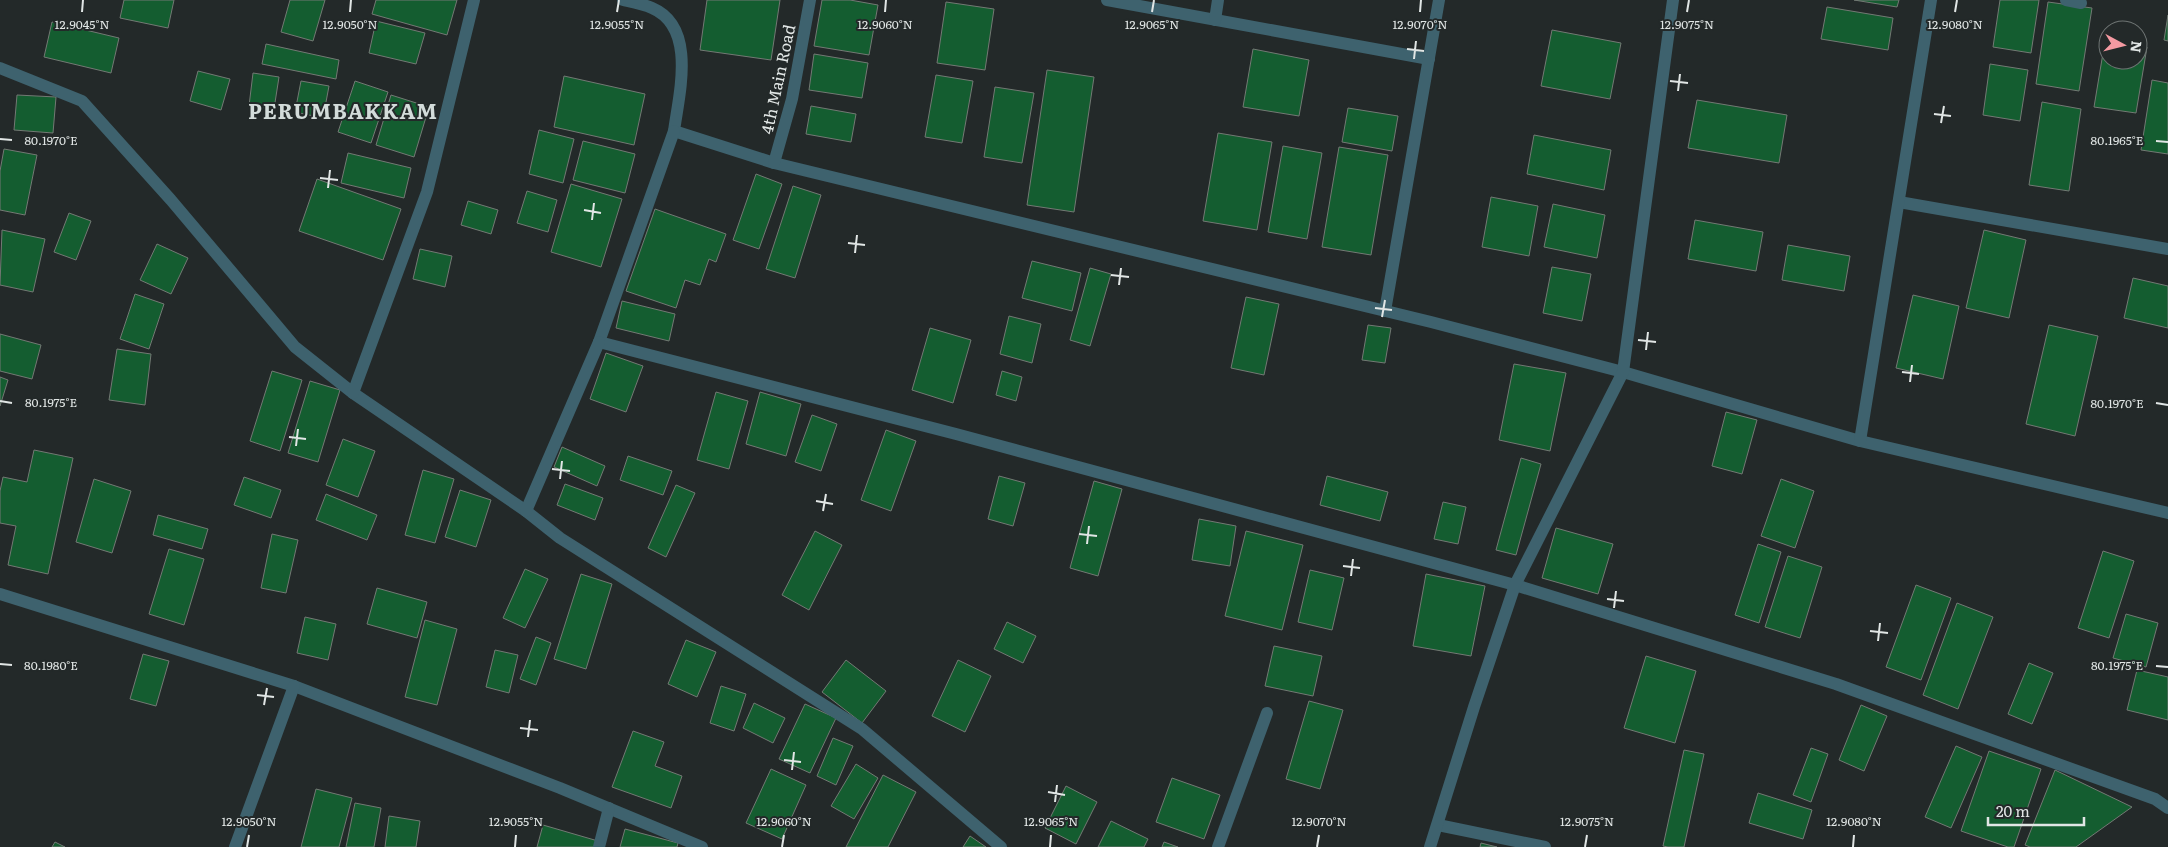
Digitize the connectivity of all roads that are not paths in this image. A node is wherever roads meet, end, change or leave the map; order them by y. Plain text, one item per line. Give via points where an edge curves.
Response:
1 (474, 0) edge
2 (623, 0) edge
3 (810, 0) edge
4 (1108, 0) edge
5 (1218, 0) edge
6 (1438, 0) edge
7 (1672, 0) edge
8 (1932, 0) edge
9 (2066, 0) edge
10 (2081, 3) dead end
11 (1214, 20) junction
12 (1429, 59) junction
13 (0, 68) edge
14 (674, 131) junction
15 (774, 164) junction
16 (1899, 202) junction
17 (2168, 249) edge
18 (1385, 311) junction
19 (599, 342) junction
20 (1624, 372) junction
21 (352, 393) junction
22 (1860, 441) junction
23 (526, 511) junction
24 (2168, 513) edge
25 (1516, 585) junction
26 (0, 594) edge
27 (294, 686) junction
28 (1267, 713) dead end
29 (609, 808) junction
30 (2168, 808) edge
31 (1438, 825) junction
32 (235, 847) edge
33 (598, 847) edge
34 (702, 847) edge
35 (1001, 847) edge
36 (1218, 847) edge
37 (1430, 847) edge
38 (1545, 847) edge

1 - 21 street via 427,192
2 - 14 street via 654,8 668,18 677,32 684,63
3 - 15 street, 4th Main Road via 792,99
4 - 11 street
5 - 11 street
6 - 12 street
7 - 20 street
8 - 16 street
9 - 10 street
11 - 12 street
12 - 18 street
13 - 21 street via 82,100 294,347
14 - 15 street
14 - 19 street
15 - 18 street
16 - 17 street
16 - 22 street
18 - 20 street
19 - 23 street
19 - 25 street
20 - 22 street
20 - 25 street
21 - 23 street
22 - 24 street
23 - 35 street via 560,538 862,729
25 - 30 street via 1836,684 2155,799
25 - 31 street
26 - 27 street
27 - 29 street
27 - 32 street
28 - 36 street
29 - 33 street
29 - 34 street
31 - 37 street
31 - 38 street

